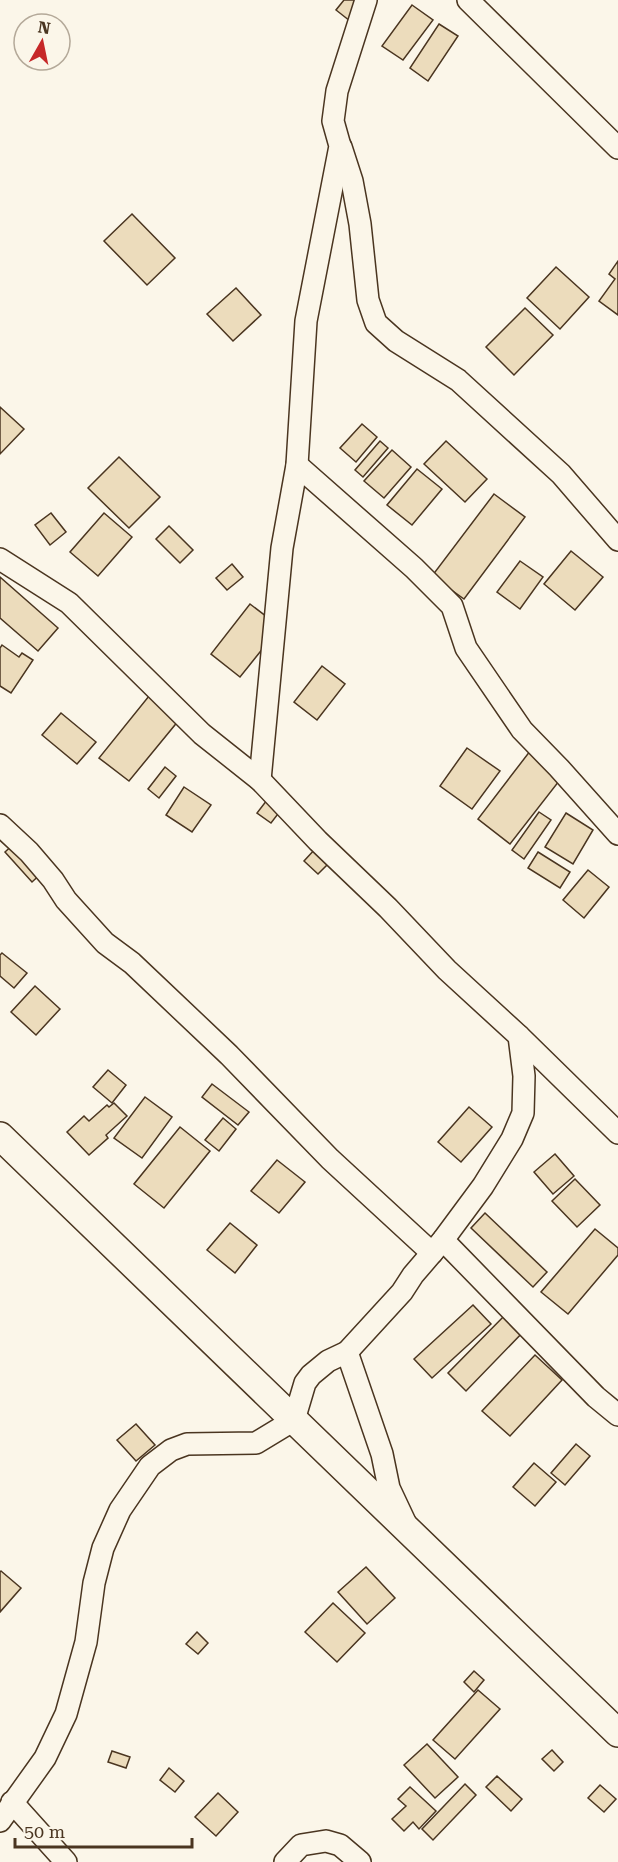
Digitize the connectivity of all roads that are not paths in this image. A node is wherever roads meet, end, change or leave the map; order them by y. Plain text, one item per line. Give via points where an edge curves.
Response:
1 (366, 0) edge
2 (468, 0) edge
3 (340, 146) junction
4 (618, 148) edge
5 (297, 465) junction
6 (618, 540) edge
7 (0, 559) edge
8 (260, 780) junction
9 (0, 825) edge
10 (618, 834) edge
11 (519, 1036) junction
12 (618, 1133) edge
13 (0, 1136) edge
14 (437, 1246) junction
15 (347, 1352) junction
16 (618, 1415) edge
17 (294, 1420) junction
18 (409, 1530) junction
19 (618, 1733) edge
20 (12, 1802) junction
21 (0, 1821) edge
22 (66, 1862) edge
23 (285, 1862) edge
24 (360, 1862) edge

1 - 3 street via 337,91 333,122
2 - 4 street
3 - 5 street via 306,321
3 - 6 street via 352,181 368,300 376,323 396,341 458,380 561,474
5 - 8 street via 282,548
5 - 10 street via 452,606 466,648 522,730
7 - 8 street via 69,603 202,734
8 - 11 street via 447,970
9 - 14 street via 35,859 105,943 132,963 229,1055 330,1160
11 - 12 street
11 - 14 street via 523,1113 483,1186
13 - 17 street
14 - 15 street via 402,1292
14 - 16 street
15 - 17 street via 311,1375
15 - 18 street via 382,1454 389,1488
17 - 18 street
17 - 20 street via 256,1443 186,1444 150,1466 120,1510 103,1548 86,1642 66,1714 45,1758
18 - 19 street
20 - 21 street
20 - 22 street
23 - 24 street via 301,1845 326,1841 340,1845

